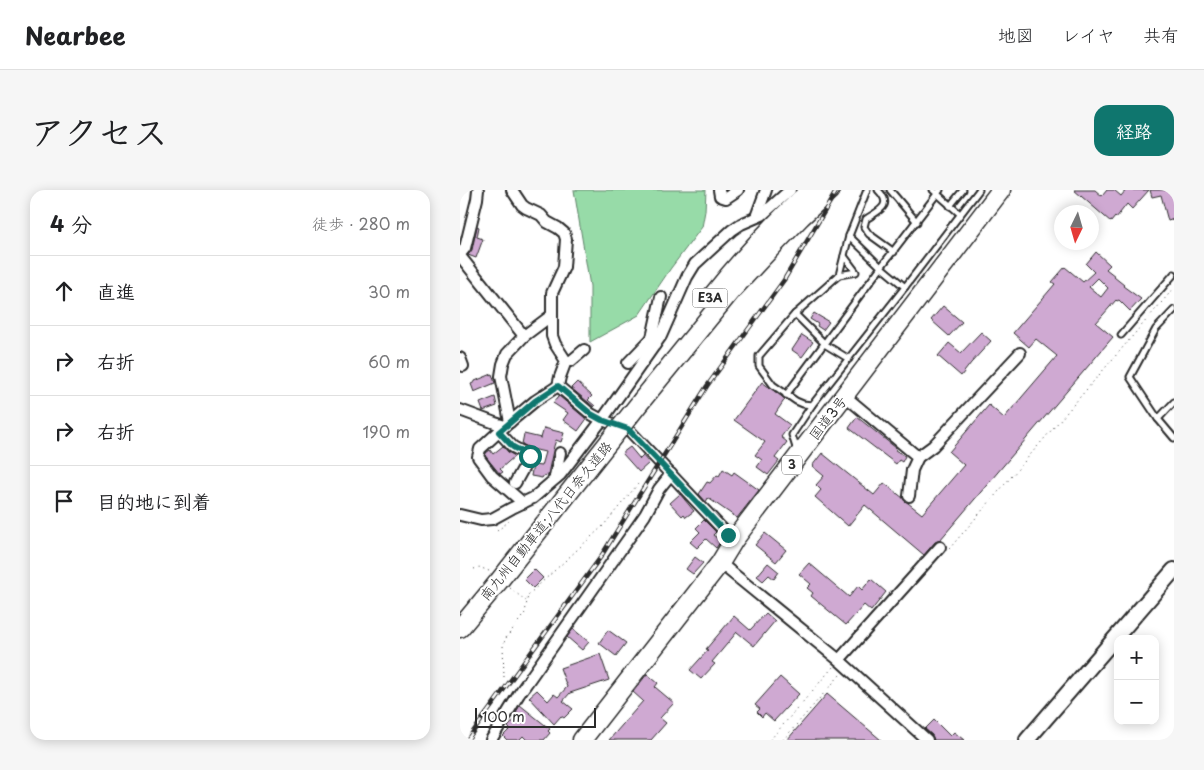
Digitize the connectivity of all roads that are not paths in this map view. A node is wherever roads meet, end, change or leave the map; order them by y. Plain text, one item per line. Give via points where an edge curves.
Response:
1 (478, 190) edge
2 (512, 190) edge
3 (719, 190) edge
4 (738, 190) edge
5 (766, 190) edge
6 (790, 190) edge
7 (810, 190) edge
8 (830, 190) edge
9 (869, 190) edge
10 (878, 190) edge
11 (890, 190) edge
12 (963, 190) edge
13 (979, 190) edge
14 (1001, 190) edge
15 (937, 191) edge
16 (950, 206) junction
17 (796, 212) junction
18 (960, 214) junction
19 (756, 217) junction
20 (916, 222) junction
21 (849, 236) junction
22 (894, 252) junction
23 (460, 255) edge
24 (844, 256) junction
25 (881, 267) junction
26 (839, 274) junction
27 (1174, 274) edge
28 (906, 287) junction
29 (660, 297) dead end
30 (1174, 310) edge
31 (795, 314) junction
32 (552, 315) junction
33 (1121, 335) dead end
34 (524, 336) junction
35 (653, 341) junction
36 (824, 343) junction
37 (584, 350) dead end
38 (1020, 353) dead end
39 (849, 359) junction
40 (566, 361) junction
41 (628, 363) dead end
42 (558, 386) junction
43 (786, 395) junction
44 (845, 396) junction
45 (540, 398) junction
46 (1174, 402) edge
47 (812, 406) junction
48 (544, 408) dead end
49 (460, 410) edge
50 (1158, 419) junction
51 (602, 420) junction
52 (505, 426) junction
53 (1174, 438) edge
54 (560, 453) dead end
55 (799, 456) junction
56 (918, 457) junction
57 (671, 474) junction
58 (556, 478) junction
59 (515, 483) dead end
60 (909, 496) dead end
61 (523, 503) junction
62 (460, 515) edge
63 (734, 540) junction
64 (945, 548) road end
65 (720, 563) junction
66 (1174, 570) edge
67 (497, 579) junction
68 (460, 619) edge
69 (460, 628) edge
70 (843, 664) junction
71 (493, 739) edge
72 (582, 740) edge
73 (927, 740) edge
74 (1027, 740) edge

1 - 23 street via 465,248
2 - 32 street via 522,205 564,233 564,267 552,293
3 - 4 street via 720,196 726,198
5 - 19 street
6 - 19 street
7 - 17 highway, 南九州自動車道;八代日奈久道路 / E3A
8 - 17 highway, 南九州自動車道;八代日奈久道路 / E3A
9 - 21 lane
10 - 22 lane via 885,203 882,209 866,219 864,227
11 - 20 lane
12 - 16 lane
13 - 18 lane
14 - 44 highway, 国道3号 / 3
15 - 16 lane
15 - 20 lane
16 - 18 lane
17 - 67 highway, 南九州自動車道;八代日奈久道路 / E3A, bridge via 639,398
18 - 28 lane
19 - 35 street via 732,230 695,264 661,336
20 - 22 lane
21 - 24 lane
21 - 25 lane
22 - 25 lane
23 - 34 street
24 - 26 lane
24 - 26 lane via 856,272
25 - 28 lane
25 - 36 lane
26 - 31 lane
27 - 33 lane
28 - 39 lane
29 - 35 street
30 - 50 lane via 1156,329 1130,376
31 - 36 lane
31 - 43 lane via 759,356 759,366 767,379
32 - 34 street
32 - 40 street via 552,336
34 - 52 street via 502,364
35 - 41 street
35 - 51 street
36 - 39 lane
36 - 43 lane
37 - 40 street via 571,361
38 - 56 street via 933,446
39 - 47 lane
40 - 42 street
42 - 45 street
42 - 51 street
43 - 47 lane
44 - 55 highway, 国道3号 / 3
44 - 56 street
45 - 48 street
45 - 52 street
46 - 50 lane
47 - 55 lane via 792,435
49 - 52 street
50 - 53 lane
51 - 57 street via 628,429
51 - 58 street
52 - 59 street via 513,447 530,456
52 - 61 street via 480,449 478,456 492,476
54 - 58 street
55 - 63 highway, 国道3号 / 3
56 - 60 street via 912,470
57 - 63 street
57 - 71 street via 519,694
58 - 61 street via 540,497
61 - 62 street via 492,519
63 - 65 highway, 国道3号 / 3
64 - 70 street
65 - 70 street
65 - 72 highway, 国道3号 / 3
66 - 74 street
67 - 68 highway, 南九州自動車道;八代日奈久道路 / E3A
67 - 69 highway, 南九州自動車道;八代日奈久道路 / E3A
70 - 73 street

